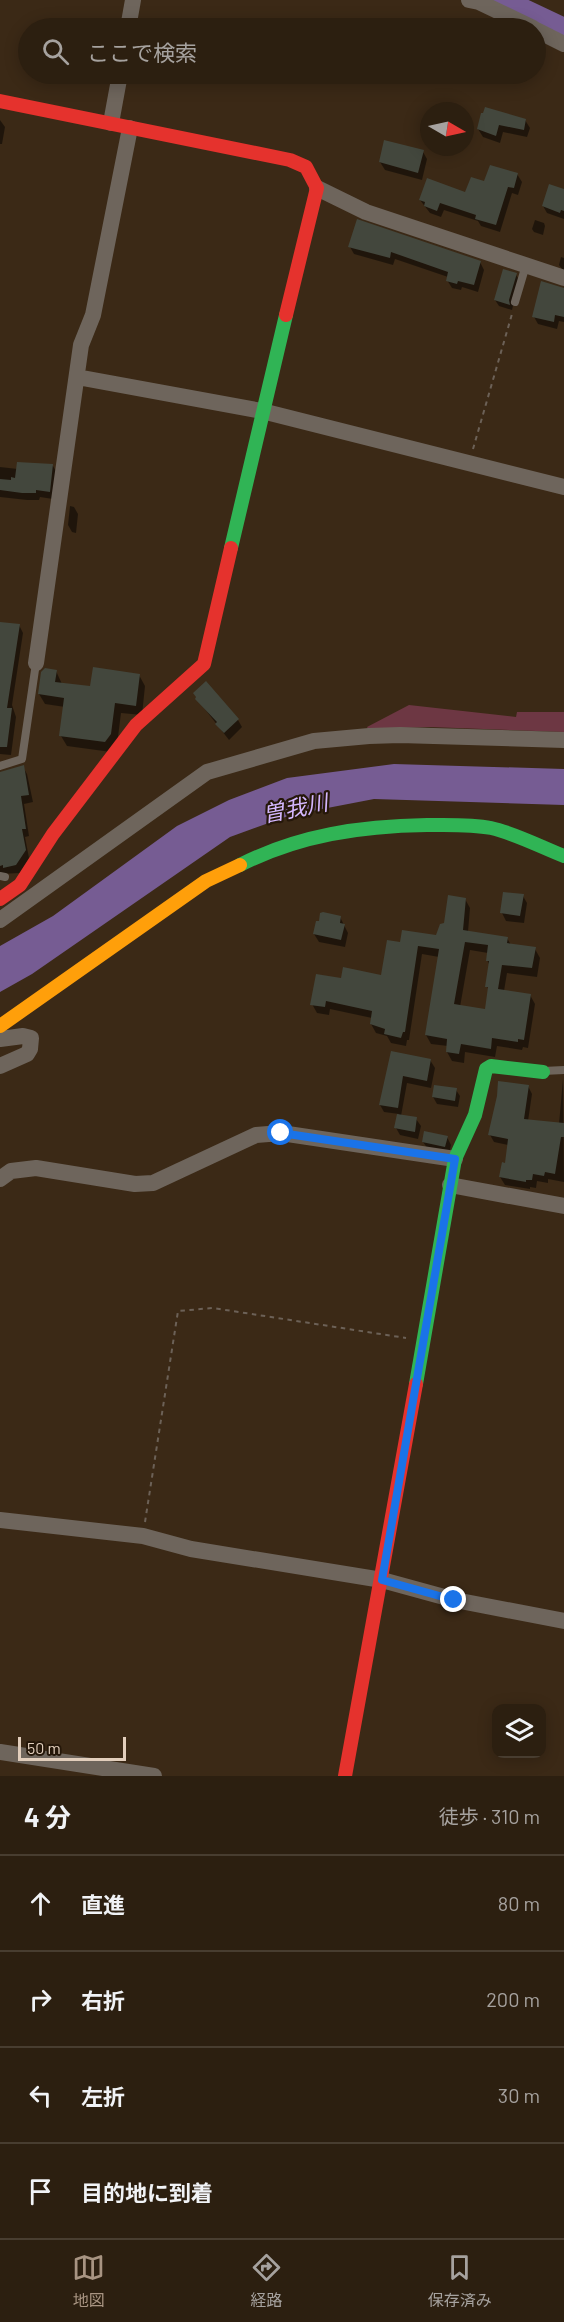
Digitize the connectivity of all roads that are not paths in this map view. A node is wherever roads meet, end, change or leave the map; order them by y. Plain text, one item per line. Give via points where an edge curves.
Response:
1 (133, 0) edge
2 (469, 0) edge
3 (130, 18) edge
4 (512, 18) edge
5 (546, 35) edge
6 (564, 44) edge
7 (118, 84) edge
8 (0, 101) edge
9 (111, 123) junction
10 (130, 128) junction
11 (317, 188) junction
12 (526, 265) junction
13 (564, 278) edge
14 (515, 302) road end
15 (77, 377) junction
16 (262, 411) junction
17 (564, 487) edge
18 (36, 663) joint
19 (564, 740) edge
20 (0, 766) edge
21 (564, 856) edge
22 (73, 866) junction
23 (6, 883) edge
24 (0, 899) edge
25 (0, 920) edge
26 (0, 1026) edge
27 (0, 1039) edge
28 (0, 1066) edge
29 (564, 1070) edge
30 (543, 1071) joint
31 (455, 1159) junction
32 (0, 1179) edge
33 (450, 1185) junction
34 (564, 1206) edge
35 (0, 1520) edge
36 (382, 1580) junction
37 (564, 1621) edge
38 (0, 1752) edge
39 (154, 1776) edge
40 (345, 1776) edge

1 - 3 street
2 - 4 street
5 - 6 street
7 - 9 street
8 - 9 street
9 - 10 street
10 - 11 street via 290,160 306,167
10 - 15 street
11 - 12 street via 366,212
11 - 16 street
12 - 13 street
12 - 14 lane
15 - 16 street
15 - 18 street
16 - 17 street
16 - 23 street via 204,664 136,725 53,834
18 - 20 lane via 22,759
19 - 22 street via 400,735 314,741 207,772
21 - 26 street via 492,828 383,826 316,836 263,853 206,881
22 - 23 street
22 - 25 street
23 - 24 street
27 - 28 street via 31,1038 27,1054
29 - 30 lane
30 - 31 street via 491,1066 486,1069 475,1115
31 - 32 street via 281,1133 256,1135 153,1183 135,1184 36,1168 11,1171
31 - 33 street
33 - 34 street
33 - 36 street
35 - 36 street via 143,1536 191,1549
36 - 37 street via 454,1600
36 - 40 street
38 - 39 street

